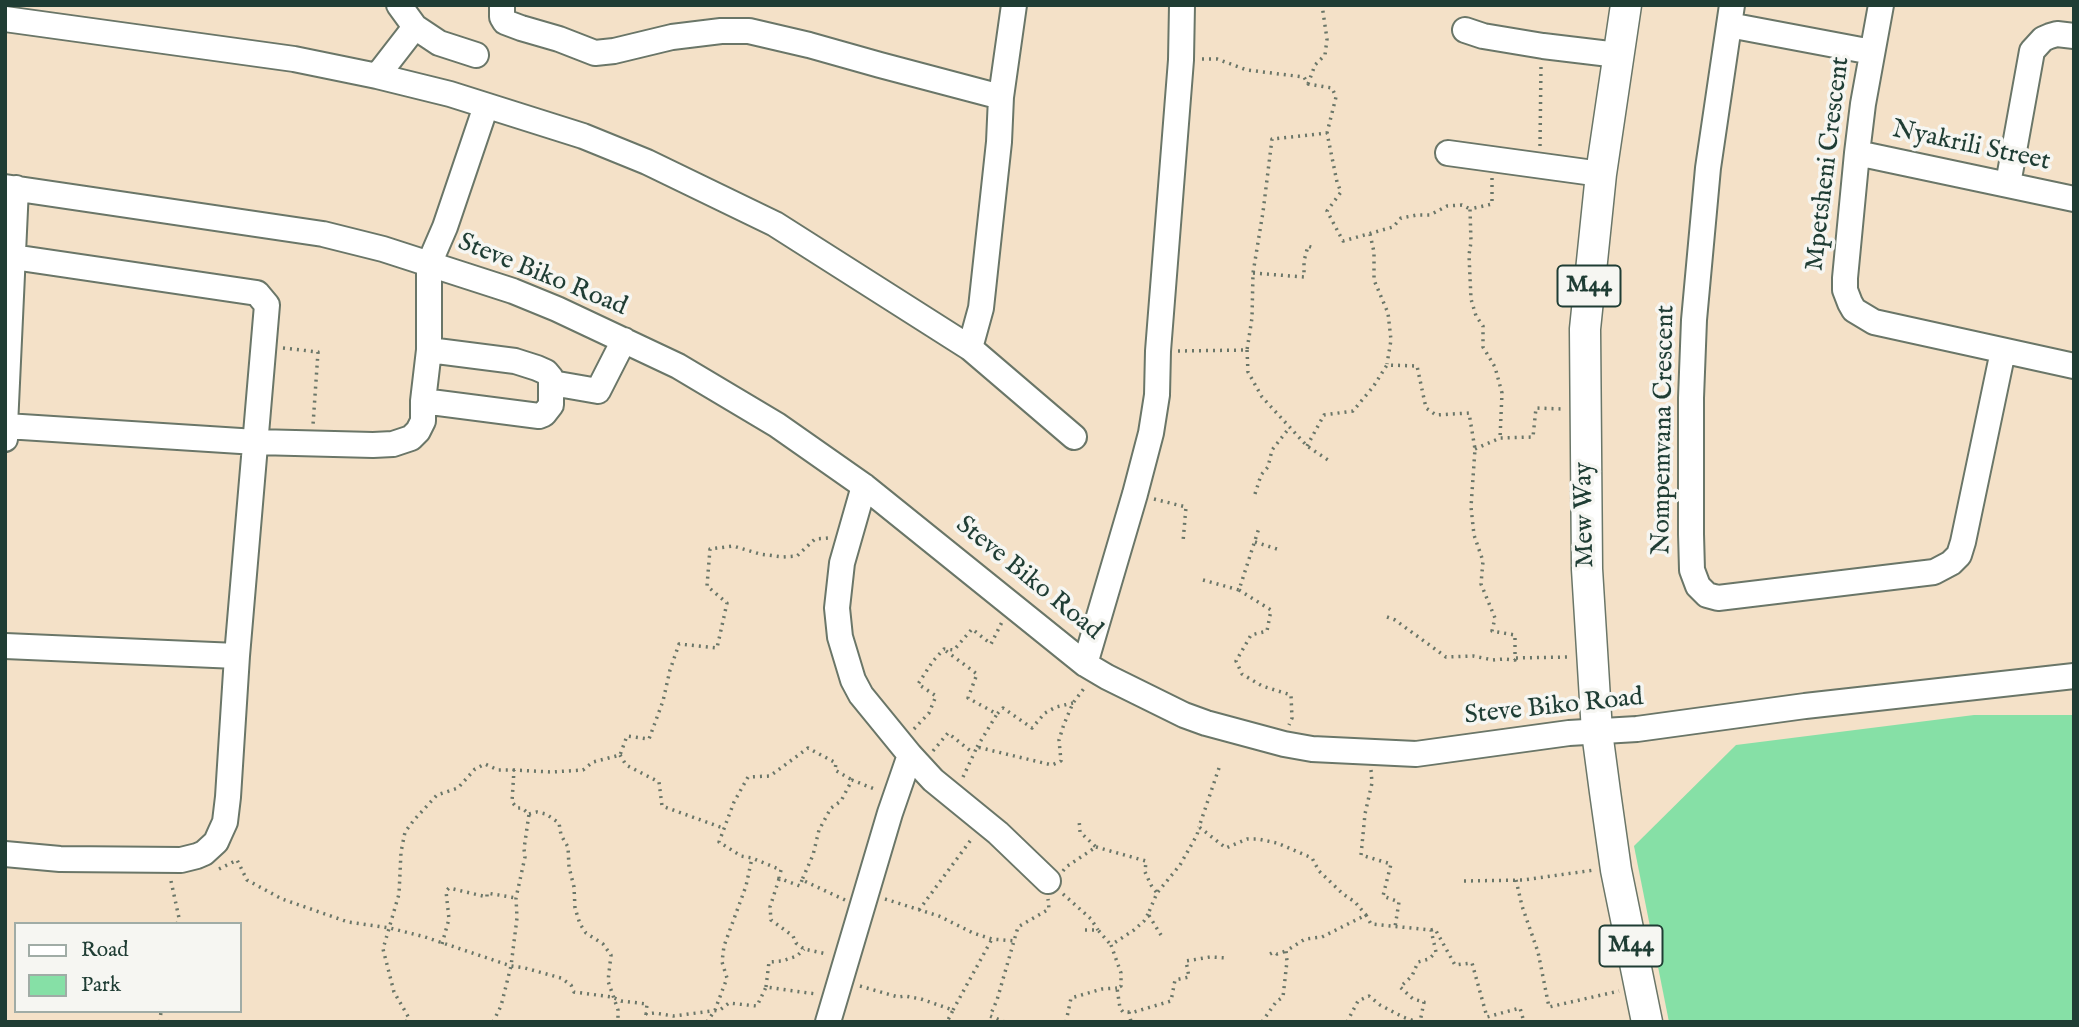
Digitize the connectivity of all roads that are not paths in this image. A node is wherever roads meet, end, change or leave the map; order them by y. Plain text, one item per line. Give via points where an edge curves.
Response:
1 (399, 5) edge
2 (502, 5) edge
3 (1014, 5) edge
4 (1182, 5) edge
5 (1626, 5) edge
6 (1881, 5) edge
7 (1730, 15) edge
8 (5, 19) edge
9 (415, 27) junction
10 (1465, 30) dead end
11 (2074, 36) edge
12 (1872, 52) junction
13 (476, 55) dead end
14 (1618, 55) junction
15 (377, 76) junction
16 (1001, 97) junction
17 (486, 106) junction
18 (1448, 153) dead end
19 (1857, 153) junction
20 (1601, 174) junction
21 (2008, 184) junction
22 (11, 187) edge
23 (2074, 199) edge
24 (9, 252) edge
25 (429, 264) junction
26 (624, 340) junction
27 (970, 348) junction
28 (429, 350) junction
29 (2003, 351) junction
30 (2074, 366) edge
31 (552, 383) junction
32 (423, 401) junction
33 (6, 426) edge
34 (1074, 437) dead end
35 (5, 439) edge
36 (256, 442) junction
37 (864, 486) junction
38 (5, 646) edge
39 (237, 656) junction
40 (1091, 667) junction
41 (2074, 676) edge
42 (1597, 732) junction
43 (909, 754) junction
44 (5, 854) edge
45 (1048, 881) road end
46 (828, 1022) edge
47 (1647, 1022) edge

1 - 9 street
2 - 16 street via 505,22 595,53 672,37 749,31
3 - 16 street
4 - 40 street via 1157,395
5 - 14 main road, Mew Way / M44
6 - 12 street, Mpetsheni Crescent
7 - 12 street
7 - 29 street, Nompemvana Crescent via 1708,168 1694,320 1691,534 1692,570 1698,586 1718,598 1934,572 1951,563 1963,542
8 - 15 street via 294,59
9 - 13 street via 439,43
9 - 15 street
10 - 14 street via 1542,47
11 - 21 street via 2050,36 2032,51
12 - 19 street, Mpetsheni Crescent
14 - 20 main road, Mew Way / M44
15 - 17 street
16 - 27 street via 981,308
17 - 25 street
17 - 27 street via 583,136 722,197 775,224
18 - 20 street
19 - 21 street, Nyakrili Street
19 - 29 street, Mpetsheni Crescent via 1845,278 1854,310 1874,322
20 - 42 main road, Mew Way / M44 via 1585,343 1587,569
21 - 23 street, Nyakrili Street
22 - 24 street
22 - 25 street, Steve Biko Road via 323,234
24 - 33 street
24 - 36 street via 257,293 267,305
25 - 26 street, Steve Biko Road via 535,300
25 - 28 street
26 - 31 street via 598,391
26 - 37 street, Steve Biko Road via 747,406
27 - 34 street
28 - 31 street via 515,361 545,372
28 - 32 street
29 - 30 street, Mpetsheni Crescent
31 - 32 street via 551,405 539,416
32 - 36 street via 423,421 405,442
33 - 35 street
33 - 36 street
36 - 39 street
37 - 40 street, Steve Biko Road
37 - 43 street via 842,563 837,608 844,652 861,695
38 - 39 street
39 - 44 street via 225,822 216,842 204,853 181,860
40 - 42 street, Steve Biko Road via 1184,716 1312,749 1416,754
41 - 42 street, Steve Biko Road
42 - 47 main road, Mew Way / M44 via 1616,870
43 - 45 street
43 - 46 street

